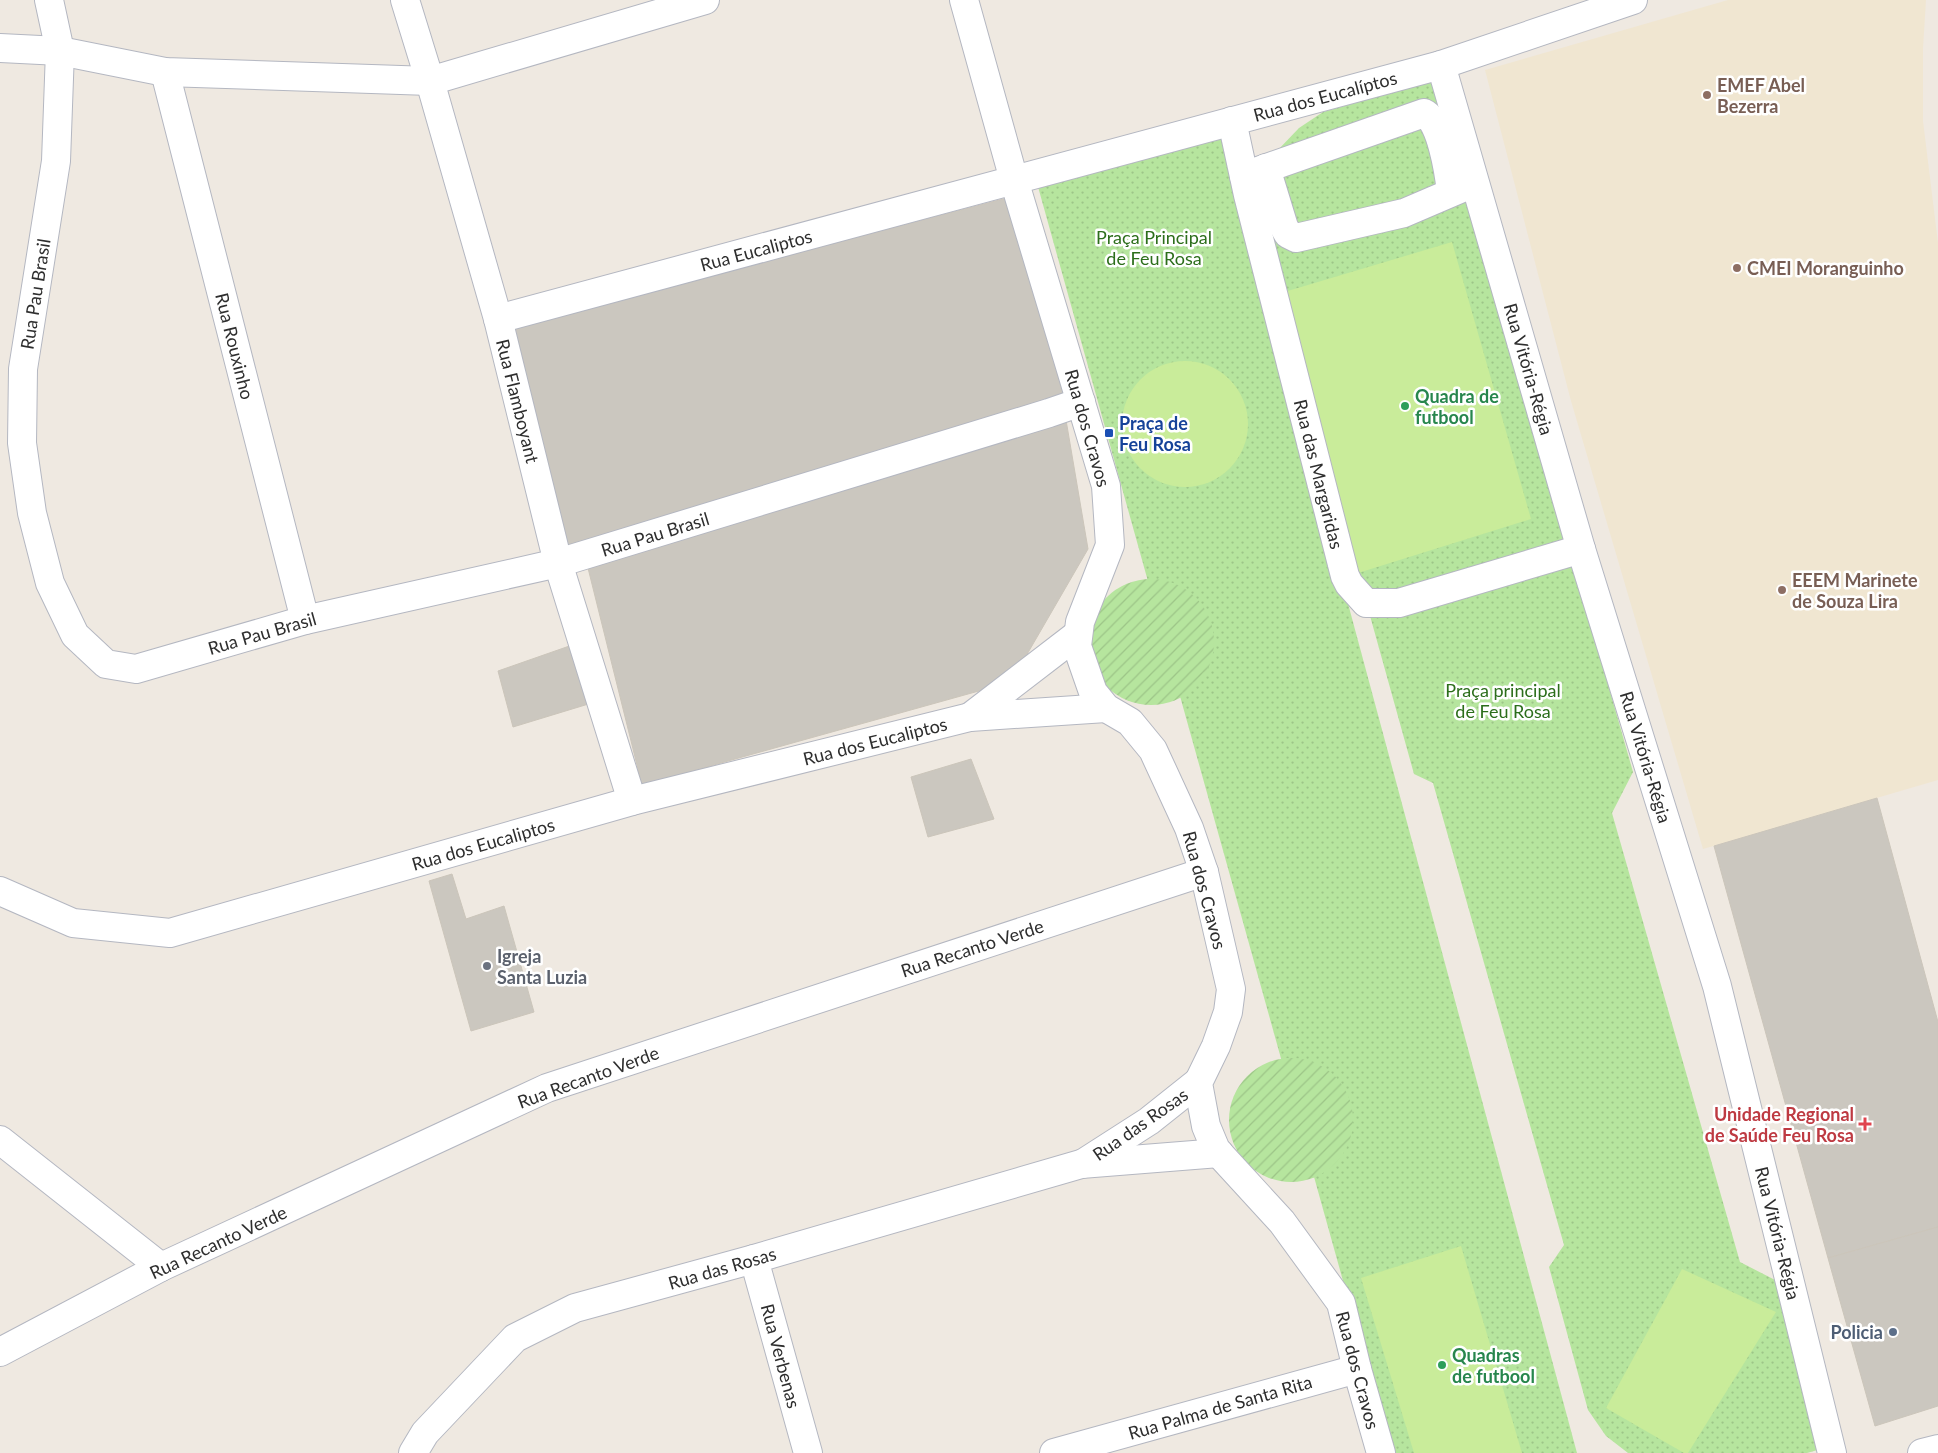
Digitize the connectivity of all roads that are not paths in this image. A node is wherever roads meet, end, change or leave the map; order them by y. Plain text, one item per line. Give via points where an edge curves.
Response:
1 (50, 0) edge
2 (405, 0) edge
3 (705, 0) edge
4 (964, 0) edge
5 (1633, 0) edge
6 (661, 6) edge
7 (0, 48) edge
8 (60, 51) junction
9 (1441, 65) junction
10 (165, 72) junction
11 (430, 81) junction
12 (1232, 121) junction
13 (1255, 172) junction
14 (1014, 180) junction
15 (1463, 188) junction
16 (498, 319) junction
17 (1081, 402) junction
18 (1581, 549) junction
19 (558, 563) junction
20 (305, 620) junction
21 (1078, 634) junction
22 (1106, 708) junction
23 (970, 717) junction
24 (632, 801) junction
25 (1204, 872) junction
26 (0, 891) edge
27 (1198, 1082) junction
28 (0, 1140) edge
29 (1219, 1153) junction
30 (1081, 1164) junction
31 (754, 1259) junction
32 (161, 1267) junction
33 (0, 1352) edge
34 (1357, 1368) junction
35 (1938, 1449) edge
36 (414, 1453) edge
37 (808, 1453) edge
38 (1054, 1453) edge
39 (1381, 1453) edge
40 (1832, 1453) edge
41 (1922, 1453) edge

1 - 8 street, Rua Pau Brasil
2 - 11 street, Rua Flamboyant
3 - 6 street
4 - 14 street, Rua dos Cravos
5 - 9 street, Rua dos Eucalíptos
6 - 11 street
7 - 8 street
8 - 10 street
8 - 20 street, Rua Pau Brasil via 56,160 23,369 22,434 32,513 50,583 74,635 106,664 136,669
9 - 12 street, Rua dos Eucalíptos
9 - 15 street, Rua Vitória-Régia
10 - 11 street
10 - 20 street, Rua Rouxinho
11 - 16 street, Rua Flamboyant
12 - 13 street, Rua das Margaridas
12 - 14 street, Rua dos Eucalíptos
13 - 15 street via 1288,234 1296,238 1404,213
13 - 15 street via 1424,113 1432,119 1444,154
13 - 18 street, Rua das Margaridas via 1349,584 1366,603 1399,603
14 - 16 street, Rua Eucaliptos
14 - 17 street, Rua dos Cravos
15 - 18 street, Rua Vitória-Régia
16 - 19 street, Rua Flamboyant
17 - 19 street, Rua Pau Brasil
17 - 21 street, Rua dos Cravos via 1106,486 1110,545
18 - 40 street, Rua Vitória-Régia via 1717,986
19 - 20 street, Rua Pau Brasil
19 - 24 street, Rua Flamboyant
21 - 22 street, Rua dos Cravos via 1077,646 1085,673 1093,692
21 - 23 street, Rua dos Eucaliptos
22 - 23 street, Rua dos Eucaliptos
22 - 25 street, Rua dos Cravos via 1130,722 1153,750 1189,828
23 - 24 street, Rua dos Eucaliptos
24 - 26 street, Rua dos Eucaliptos via 170,933 73,923
25 - 27 street, Rua dos Cravos via 1231,989 1228,1012 1216,1046
25 - 32 street, Rua Recanto Verde via 547,1088
27 - 29 street, Rua dos Cravos via 1206,1126
27 - 30 street, Rua das Rosas via 1149,1121
28 - 32 street
29 - 30 street, Rua das Rosas
29 - 34 street, Rua dos Cravos via 1282,1222 1341,1303
30 - 31 street, Rua das Rosas
31 - 36 street, Rua das Rosas via 575,1308 515,1338 425,1432
31 - 37 street, Rua Verbenas
32 - 33 street, Rua Recanto Verde
34 - 38 street, Rua Palma de Santa Rita
34 - 39 street, Rua dos Cravos
35 - 41 street

